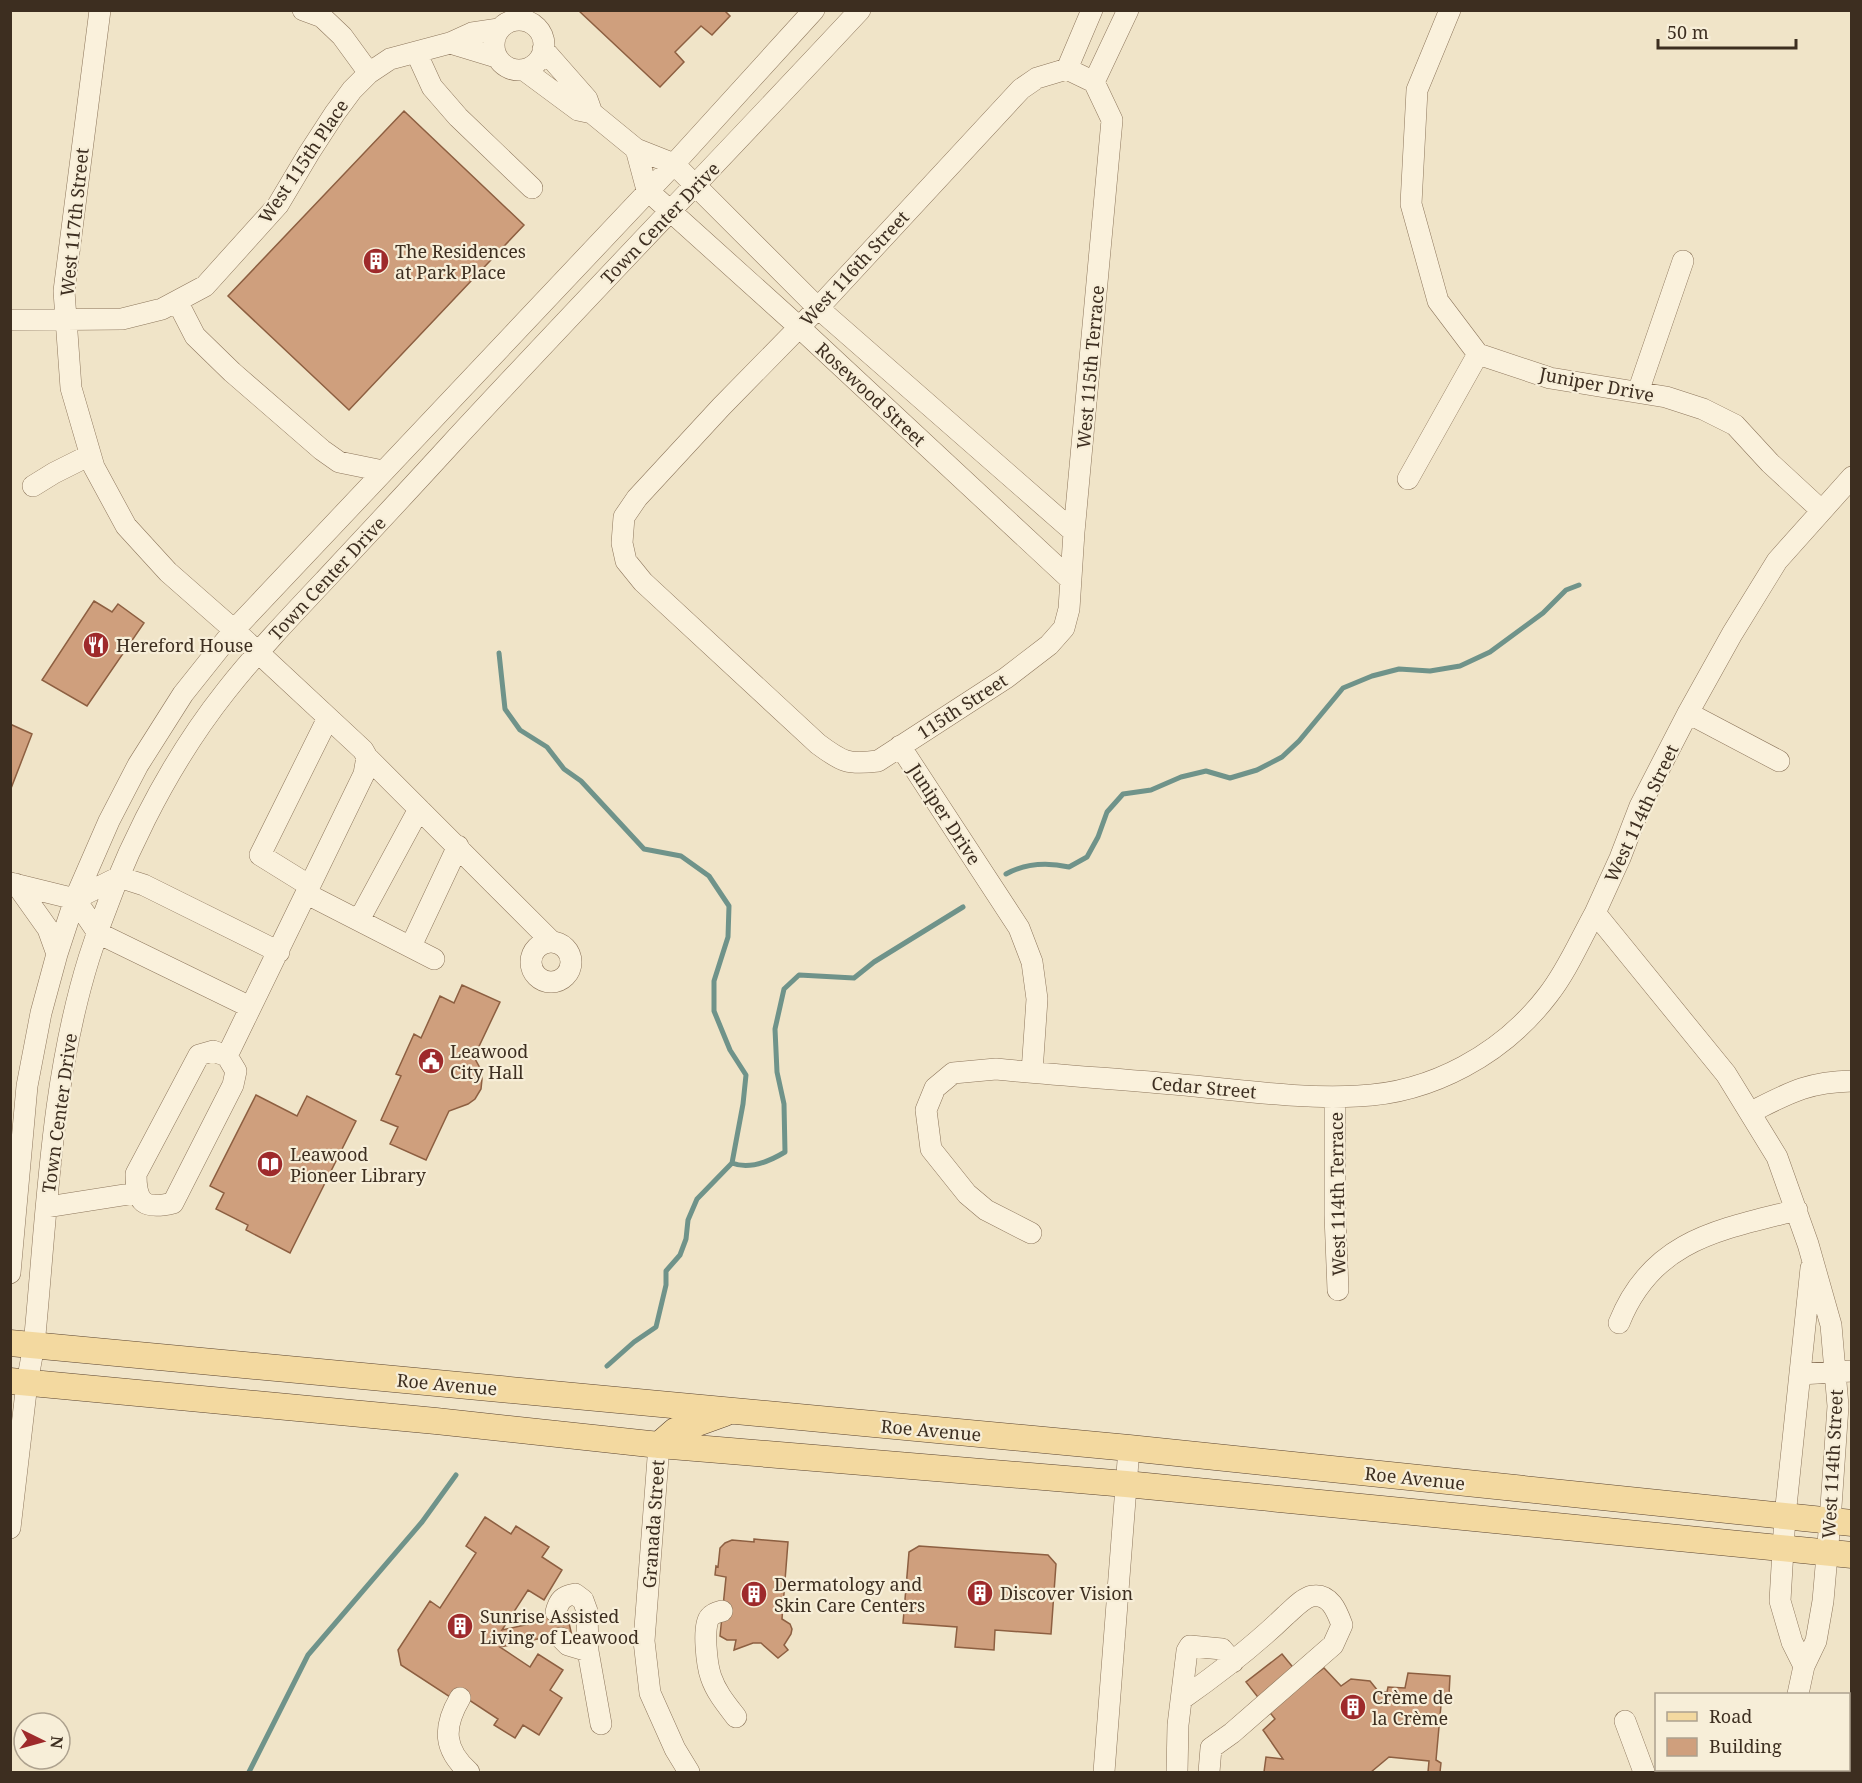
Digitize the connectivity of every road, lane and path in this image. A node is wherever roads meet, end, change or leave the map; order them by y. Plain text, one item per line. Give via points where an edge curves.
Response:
1 (100, 10) edge
2 (303, 10) edge
3 (814, 10) edge
4 (860, 10) edge
5 (1092, 10) edge
6 (1128, 10) edge
7 (1450, 10) edge
8 (533, 18) edge
9 (505, 21) edge
10 (450, 43) junction
11 (543, 49) junction
12 (416, 52) junction
13 (496, 57) junction
14 (1067, 69) junction
15 (524, 70) junction
16 (369, 73) junction
17 (1094, 82) junction
18 (592, 113) junction
19 (636, 149) junction
20 (674, 164) junction
21 (696, 186) junction
22 (532, 188) dead end
23 (647, 190) junction
24 (671, 212) junction
25 (1683, 261) dead end
26 (177, 301) junction
27 (818, 308) junction
28 (66, 319) junction
29 (10, 320) edge
30 (799, 327) junction
31 (1478, 354) junction
32 (908, 387) junction
33 (1638, 392) junction
34 (889, 411) junction
35 (982, 451) junction
36 (90, 455) junction
37 (383, 471) junction
38 (959, 476) junction
39 (1851, 477) edge
40 (1408, 479) dead end
41 (33, 486) dead end
42 (1821, 510) junction
43 (1074, 532) junction
44 (622, 537) joint
45 (1071, 580) junction
46 (234, 630) junction
47 (259, 653) junction
48 (1022, 665) joint
49 (1688, 713) junction
50 (328, 718) junction
51 (900, 746) junction
52 (367, 757) junction
53 (1779, 761) dead end
54 (419, 809) junction
55 (458, 846) junction
56 (119, 877) junction
57 (13, 883) edge
58 (309, 890) junction
59 (75, 899) junction
60 (1595, 913) junction
61 (359, 920) junction
62 (98, 933) junction
63 (552, 942) dead end
64 (411, 946) junction
65 (279, 952) junction
66 (57, 954) junction
67 (434, 959) dead end
68 (250, 1007) junction
69 (227, 1056) junction
70 (1032, 1072) junction
71 (1851, 1081) edge
72 (19, 1084) edge
73 (1335, 1097) junction
74 (1751, 1112) junction
75 (136, 1193) junction
76 (47, 1207) junction
77 (1797, 1210) junction
78 (1031, 1233) dead end
79 (1812, 1261) junction
80 (10, 1273) edge
81 (1338, 1290) dead end
82 (1619, 1323) dead end
83 (22, 1344) edge
84 (1843, 1371) edge
85 (1800, 1374) junction
86 (19, 1382) edge
87 (730, 1411) junction
88 (659, 1445) junction
89 (1129, 1448) junction
90 (1126, 1484) junction
91 (1785, 1516) junction
92 (1841, 1522) edge
93 (10, 1528) edge
94 (1782, 1549) junction
95 (1839, 1554) edge
96 (722, 1611) dead end
97 (556, 1612) dead end
98 (561, 1638) dead end
99 (588, 1651) junction
100 (1233, 1662) junction
101 (1804, 1666) junction
102 (1798, 1693) edge
103 (460, 1698) dead end
104 (1182, 1699) junction
105 (735, 1717) dead end
106 (1625, 1721) dead end
107 (601, 1724) dead end
108 (469, 1773) edge
109 (689, 1773) edge
110 (1104, 1773) edge
111 (1177, 1773) edge
112 (1209, 1773) edge
113 (1644, 1773) edge

1 - 28 street, West 117th Street via 64,291
2 - 16 street via 321,17 342,36
3 - 20 street, Town Center Drive
4 - 21 street, Town Center Drive
5 - 14 street
6 - 17 street
7 - 31 street via 1417,90 1411,204 1438,301
8 - 9 street
8 - 11 street via 542,36
9 - 10 street, West 115th Place
9 - 13 street via 494,42
10 - 12 street, West 115th Place
10 - 13 street
11 - 15 street via 535,65
11 - 18 street, Rosewood Street via 586,99
12 - 16 street, West 115th Place via 390,60
12 - 22 street via 432,87
13 - 15 street via 511,69
14 - 17 street
14 - 27 street, West 116th Street via 1037,78 1021,89
15 - 18 street, Rosewood Street via 578,110
16 - 26 street, West 115th Place via 335,113 278,205 205,286
17 - 43 street, West 115th Terrace via 1112,120
18 - 19 street, Rosewood Street
19 - 20 street, Rosewood Street
19 - 23 street
20 - 21 street, Rosewood Street
20 - 23 street, Town Center Drive
21 - 24 street, Town Center Drive
21 - 27 street, Rosewood Street
23 - 24 street, Rosewood Street
23 - 37 street, Town Center Drive
24 - 30 street, Rosewood Street
24 - 47 street, Town Center Drive
25 - 33 street
26 - 28 street, West 115th Place via 122,319
26 - 37 street via 195,336 322,450 339,462
27 - 30 street, West 116th Street
27 - 32 street, Rosewood Street
28 - 29 street, West 115th Place
28 - 36 street, West 117th Street via 71,388
30 - 34 street, Rosewood Street
30 - 44 street, West 116th Street via 637,498 624,517
31 - 33 street, Juniper Drive via 1550,378
31 - 40 street
32 - 34 street
32 - 35 street, Rosewood Street
33 - 42 street, Juniper Drive via 1703,409 1735,425
34 - 38 street, Rosewood Street
35 - 38 street
35 - 43 street, Rosewood Street
36 - 41 street
36 - 46 street, West 117th Street via 126,526 168,572
37 - 46 street, Town Center Drive
38 - 45 street, Rosewood Street
39 - 42 street, West 114th Street
42 - 49 street, West 114th Street via 1777,561
43 - 45 street, West 115th Terrace
44 - 51 street, Juniper Drive via 626,561 643,582 837,759 857,763 878,761
45 - 48 street, West 115th Terrace via 1064,628
46 - 47 street, West 117th Street
46 - 59 street, Town Center Drive via 183,694 138,765
47 - 50 street, West 117th Street
47 - 56 street, Town Center Drive via 224,693 175,765
48 - 51 street, 115th Street
49 - 53 street
49 - 60 street, West 114th Street via 1640,806
50 - 52 street, West 117th Street
50 - 58 street via 260,855
51 - 70 street, Juniper Drive via 1019,928 1032,962 1037,999
52 - 54 street, West 117th Street
52 - 58 street via 364,774
54 - 55 street, West 117th Street
54 - 61 street
55 - 63 street, West 117th Street
55 - 64 street
56 - 59 street
56 - 62 street, Town Center Drive
56 - 65 street via 144,885
57 - 59 street
57 - 66 street via 48,929
58 - 61 street
58 - 65 street
59 - 62 street
59 - 66 street, Town Center Drive
60 - 73 street, Cedar Street via 1548,995 1518,1029 1475,1061 1417,1086 1382,1094
60 - 74 street, West 114th Street via 1704,1045
61 - 64 street
62 - 68 street
62 - 76 street, Town Center Drive via 62,1065
64 - 67 street
65 - 68 street
66 - 72 street, Town Center Drive
68 - 69 street
69 - 75 street via 213,1051 199,1055 136,1174
69 - 75 street via 236,1071 233,1086 173,1203 159,1207 143,1202
70 - 73 street, Cedar Street
70 - 78 street, Cedar Street via 953,1072 935,1088 926,1110 931,1149 967,1194 1000,1219
71 - 74 street via 1808,1085
72 - 80 street, Town Center Drive
73 - 81 street, West 114th Terrace
74 - 77 street, West 114th Street via 1777,1157
75 - 76 street
76 - 83 street, Town Center Drive
77 - 79 street, West 114th Street
77 - 82 street via 1721,1229 1686,1245 1645,1276
79 - 84 street, West 114th Street
79 - 85 street, West 114th Street
83 - 86 street, Town Center Drive
83 - 87 main road, Roe Avenue
84 - 85 street
84 - 92 street, West 114th Street via 1838,1406
85 - 91 street, West 114th Street
86 - 88 main road, Roe Avenue
86 - 93 street, Town Center Drive
87 - 88 main road via 675,1431
87 - 89 main road, Roe Avenue
88 - 90 main road, Roe Avenue
88 - 109 street, Granada Street via 644,1641 650,1693
89 - 90 street
89 - 91 main road, Roe Avenue
90 - 94 main road, Roe Avenue
90 - 110 street
91 - 92 main road, Roe Avenue
91 - 94 street, West 114th Street
92 - 95 street, West 114th Street
94 - 95 main road, Roe Avenue
94 - 101 street, West 114th Street via 1780,1601
95 - 101 street, West 114th Street via 1823,1601 1816,1641
96 - 105 street via 711,1614 707,1621 707,1656 711,1676
97 - 99 street via 566,1595 575,1594 583,1600
98 - 99 street via 568,1646
99 - 107 street
100 - 104 street
100 - 104 street via 1222,1649 1190,1646
100 - 112 street via 1310,1596 1321,1597 1338,1613 1342,1625 1333,1645 1211,1748
101 - 102 street, West 114th Street
103 - 108 street via 447,1733 454,1755
104 - 111 street
106 - 113 street

